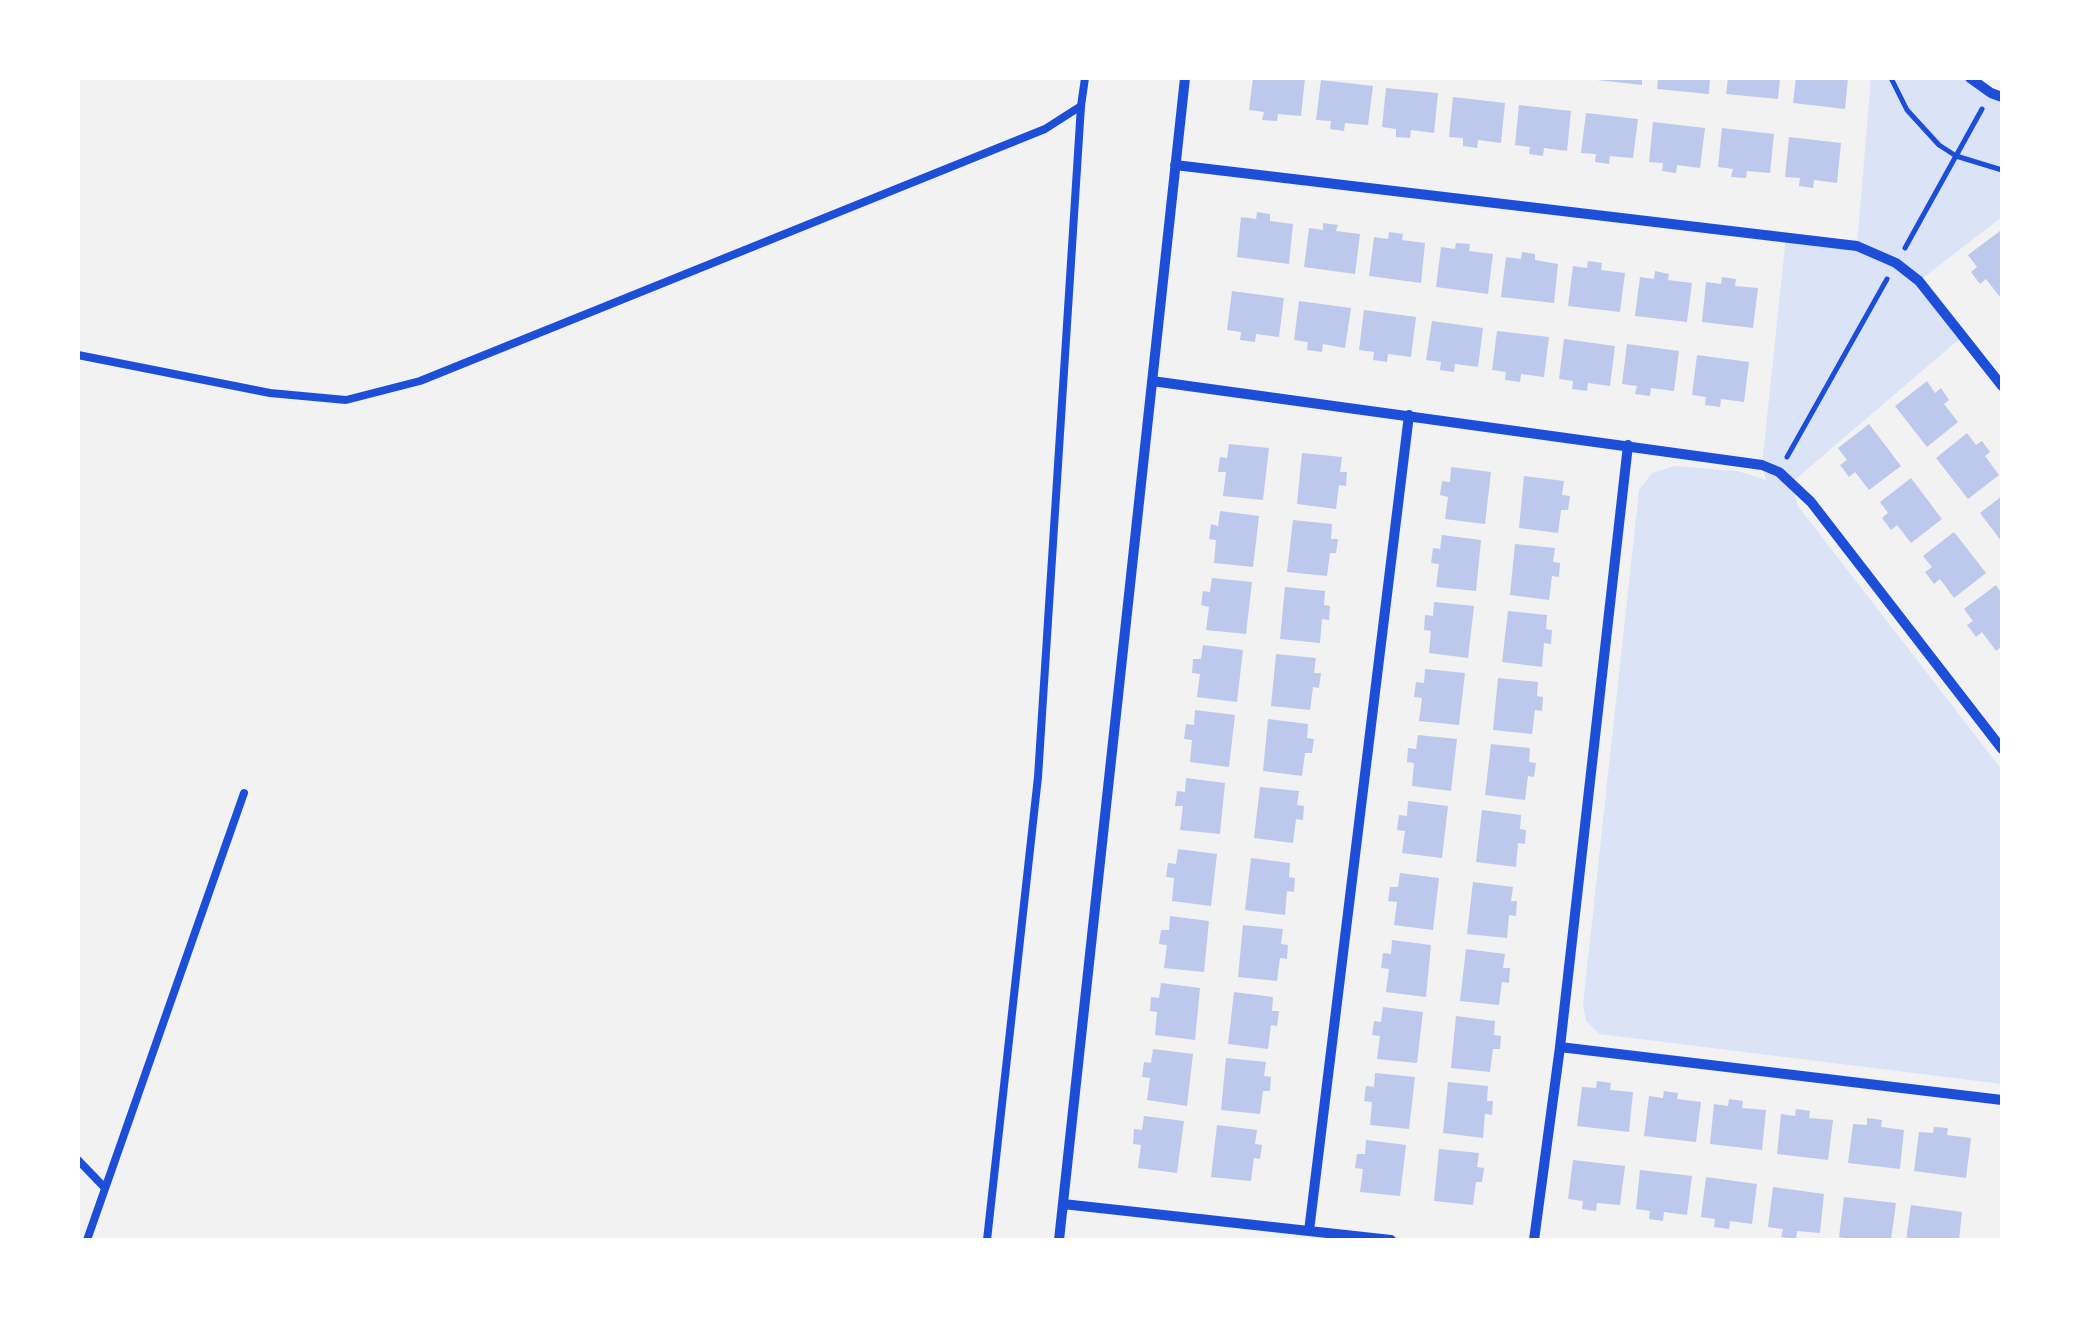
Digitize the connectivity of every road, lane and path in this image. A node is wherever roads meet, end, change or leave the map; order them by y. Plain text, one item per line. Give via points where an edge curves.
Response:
1 (1085, 78) edge
2 (1185, 78) edge
3 (1891, 78) edge
4 (1970, 78) edge
5 (2002, 97) edge
6 (1081, 106) junction
7 (1175, 165) junction
8 (2002, 170) edge
9 (78, 355) edge
10 (1152, 380) junction
11 (2002, 386) edge
12 (1408, 416) junction
13 (1628, 445) junction
14 (2002, 749) edge
15 (244, 792) dead end
16 (1560, 1046) junction
17 (2002, 1100) edge
18 (78, 1160) edge
19 (105, 1188) junction
20 (1063, 1204) junction
21 (1309, 1230) junction
22 (86, 1240) edge
23 (987, 1240) edge
24 (1060, 1240) edge
25 (1391, 1240) edge
26 (1534, 1240) edge

1 - 6 lane
2 - 7 street
3 - 8 path via 1907,110 1940,144
4 - 5 street
6 - 9 lane via 1045,130 438,374 346,400 270,393
6 - 23 lane via 1038,777
7 - 10 street
7 - 11 street via 1856,246 1919,280
10 - 12 street
10 - 20 street
12 - 13 street
12 - 21 street
13 - 14 street via 1779,472 1810,502
13 - 16 street
15 - 19 lane
16 - 17 street
16 - 26 street
18 - 19 lane
19 - 22 lane
20 - 21 street
20 - 24 street
21 - 25 street

